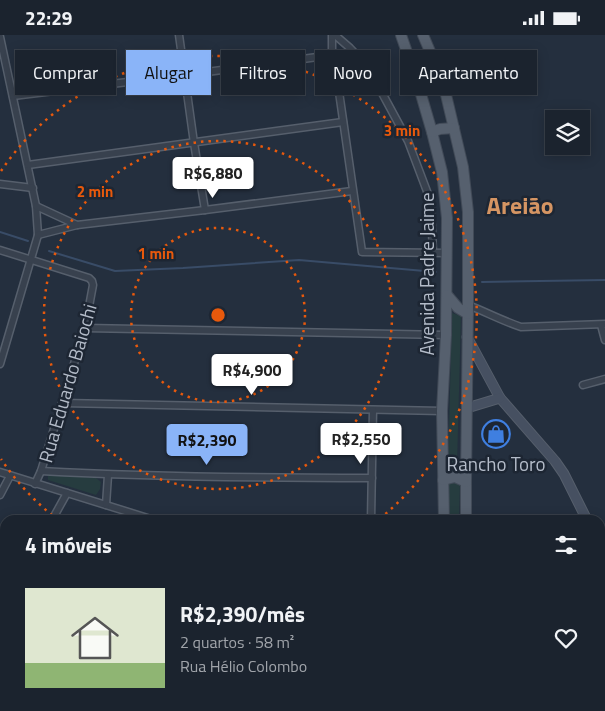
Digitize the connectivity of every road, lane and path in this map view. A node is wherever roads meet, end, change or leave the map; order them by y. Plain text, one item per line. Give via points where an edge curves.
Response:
1 (179, 35) edge
2 (334, 35) edge
3 (400, 35) edge
4 (422, 35) edge
5 (0, 37) edge
6 (181, 50) edge
7 (332, 50) edge
8 (352, 50) edge
9 (315, 57) edge
10 (211, 71) edge
11 (126, 83) edge
12 (188, 95) edge
13 (339, 95) edge
14 (383, 95) edge
15 (13, 97) junction
16 (343, 122) junction
17 (454, 128) junction
18 (432, 132) junction
19 (194, 143) junction
20 (28, 165) junction
21 (0, 184) edge
22 (33, 188) junction
23 (352, 191) junction
24 (36, 206) junction
25 (205, 210) junction
26 (77, 225) junction
27 (38, 235) junction
28 (0, 250) edge
29 (433, 253) junction
30 (447, 253) junction
31 (32, 259) junction
32 (446, 295) junction
33 (468, 309) junction
34 (603, 325) edge
35 (85, 328) junction
36 (446, 335) junction
37 (467, 337) junction
38 (605, 340) edge
39 (0, 364) edge
40 (605, 379) edge
41 (583, 385) dead end
42 (500, 397) junction
43 (63, 403) junction
44 (467, 408) junction
45 (373, 410) junction
46 (442, 411) junction
47 (41, 471) junction
48 (0, 472) edge
49 (10, 475) junction
50 (108, 475) junction
51 (372, 478) junction
52 (443, 480) junction
53 (466, 482) junction
54 (36, 484) junction
55 (67, 493) junction
56 (0, 495) edge
57 (106, 505) junction
58 (55, 515) edge
59 (138, 515) edge
60 (372, 515) edge
61 (444, 515) edge
62 (466, 515) edge
63 (584, 515) edge

1 - 6 street
2 - 7 street
2 - 8 street
3 - 18 main road, Avenida Padre Jaime
4 - 17 main road, Avenida Padre Jaime via 443,82
5 - 15 street
9 - 10 street
11 - 15 street
12 - 19 street
13 - 16 street
14 - 29 street via 408,141 428,194
15 - 20 street
16 - 19 street
16 - 23 street
17 - 18 main road
17 - 33 main road, Avenida Padre Jaime via 468,212
18 - 30 main road, Avenida Padre Jaime via 442,172 448,219
19 - 20 street
19 - 25 street
20 - 22 street
21 - 22 street
22 - 24 street
23 - 25 street
23 - 29 street via 362,252
24 - 26 street
24 - 27 street
25 - 26 street
26 - 27 street
27 - 31 street
28 - 31 street
29 - 30 street
30 - 32 main road, Avenida Padre Jaime
31 - 35 street, Rua Eduardo Baiochi via 92,281 94,288
31 - 39 street
32 - 33 main road via 454,305
32 - 36 main road, Avenida Padre Jaime
33 - 34 street via 484,311 521,327
33 - 37 main road, Avenida Padre Jaime
34 - 38 street
35 - 36 street
35 - 43 street, Rua Eduardo Baiochi
36 - 46 main road, Avenida Padre Jaime
37 - 42 street
37 - 44 main road, Avenida Padre Jaime
40 - 41 street
42 - 44 street
42 - 63 street via 555,461
43 - 45 street
43 - 47 street, Rua Eduardo Baiochi
44 - 53 main road, Avenida Padre Jaime
45 - 46 street
45 - 51 street
46 - 52 main road, Avenida Padre Jaime
47 - 50 street
47 - 54 street, Rua Eduardo Baiochi
48 - 49 street
49 - 54 street
49 - 56 street
50 - 51 street
50 - 57 street
51 - 60 street
52 - 53 main road via 455,477
52 - 61 main road, Avenida Padre Jaime
53 - 62 main road, Avenida Padre Jaime
54 - 55 street
55 - 57 street
55 - 58 street
57 - 59 street

